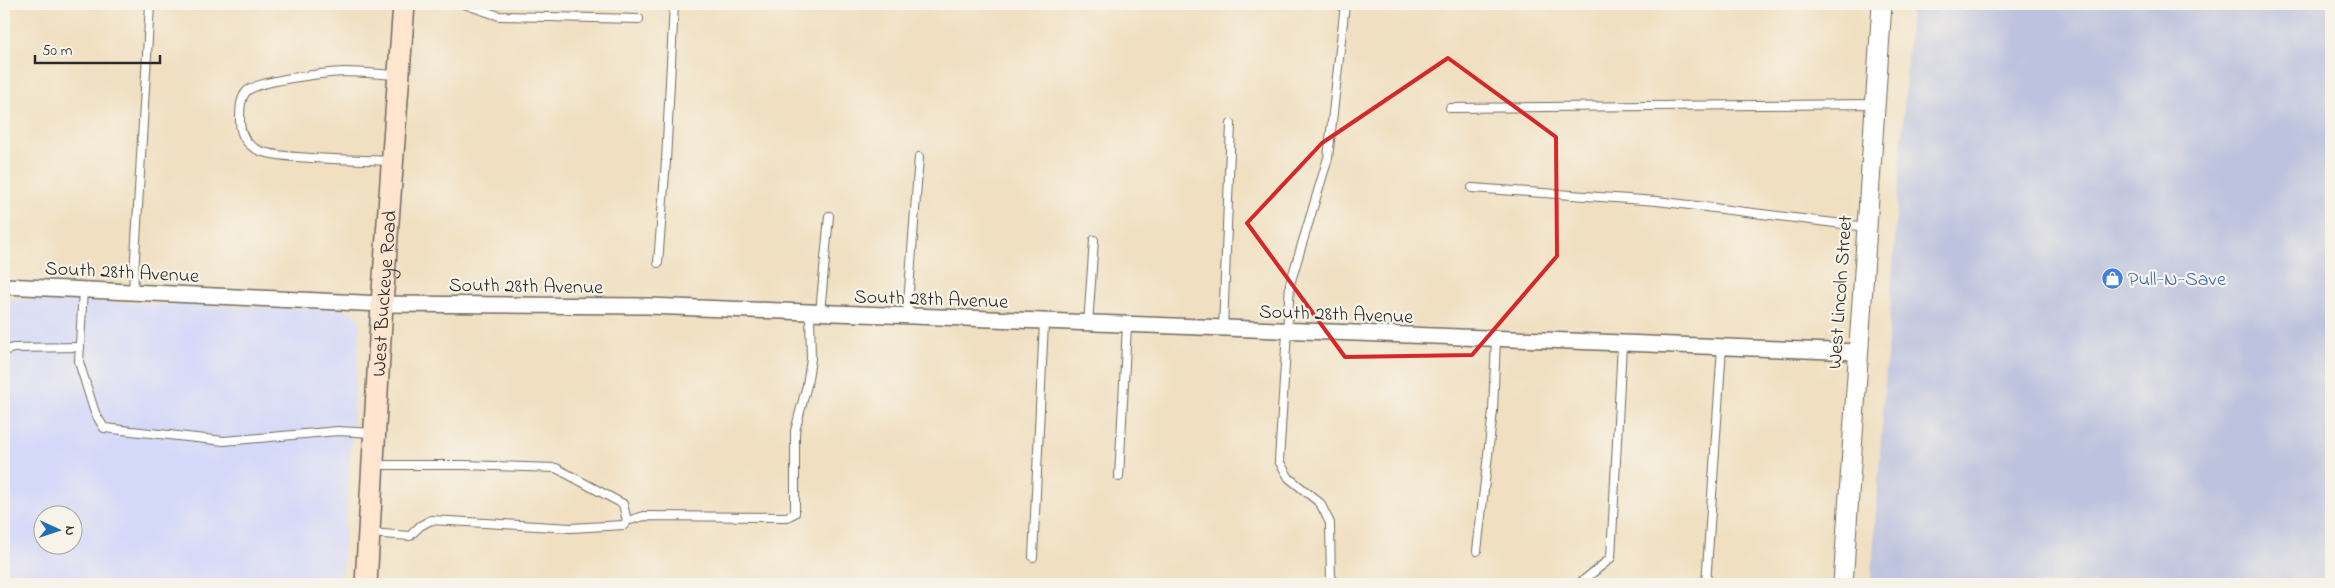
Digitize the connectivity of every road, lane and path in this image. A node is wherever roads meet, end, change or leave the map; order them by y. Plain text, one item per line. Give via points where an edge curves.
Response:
1 (150, 4) edge
2 (404, 4) edge
3 (464, 4) edge
4 (674, 4) edge
5 (1346, 4) edge
6 (1882, 4) edge
7 (638, 19) dead end
8 (399, 75) junction
9 (1875, 104) junction
10 (1450, 108) dead end
11 (1230, 124) dead end
12 (919, 158) dead end
13 (393, 161) junction
14 (1472, 188) dead end
15 (829, 216) dead end
16 (1866, 227) junction
17 (1094, 240) dead end
18 (658, 263) dead end
19 (4, 286) edge
20 (83, 289) junction
21 (133, 291) junction
22 (382, 304) junction
23 (815, 313) junction
24 (907, 317) junction
25 (1044, 322) junction
26 (1088, 324) junction
27 (1127, 326) junction
28 (1223, 329) junction
29 (1287, 331) junction
30 (1496, 339) junction
31 (1622, 344) junction
32 (80, 347) junction
33 (1722, 347) junction
34 (4, 351) edge
35 (1858, 352) junction
36 (375, 433) junction
37 (373, 465) junction
38 (1120, 476) dead end
39 (627, 520) junction
40 (369, 533) junction
41 (1477, 551) dead end
42 (1033, 557) dead end
43 (366, 584) edge
44 (1331, 584) edge
45 (1579, 584) edge
46 (1706, 584) edge
47 (1843, 584) edge

1 - 21 lane
2 - 8 main road, West Buckeye Road
3 - 7 lane via 500,16
4 - 18 lane
5 - 29 lane via 1328,158 1290,284
6 - 9 street, West Lincoln Street
8 - 13 main road, West Buckeye Road
8 - 13 lane via 344,72 265,84 248,90 242,98 240,113 240,130 246,142 259,152
9 - 10 lane
9 - 16 street, West Lincoln Street
11 - 28 lane
12 - 24 lane
13 - 22 main road, West Buckeye Road
14 - 16 lane via 1656,201
15 - 23 lane
16 - 35 street, West Lincoln Street
17 - 26 lane
19 - 20 street, South 28th Avenue
20 - 21 street, South 28th Avenue
20 - 32 lane
21 - 22 street, South 28th Avenue
22 - 23 street, South 28th Avenue via 648,306
22 - 36 main road, West Buckeye Road
23 - 24 street, South 28th Avenue
23 - 39 lane via 808,385 795,431 795,513 787,517 644,516
24 - 25 street, South 28th Avenue
25 - 26 street, South 28th Avenue
25 - 42 lane
26 - 27 street, South 28th Avenue
27 - 28 street, South 28th Avenue
27 - 38 lane
28 - 29 street, South 28th Avenue
29 - 30 street, South 28th Avenue
29 - 44 lane via 1279,461 1289,478 1320,503 1330,523
30 - 31 street, South 28th Avenue
30 - 41 lane via 1493,410
31 - 33 street, South 28th Avenue
31 - 45 lane via 1611,558
32 - 34 lane via 13,348
32 - 36 lane via 79,362 95,413 104,428 224,441 338,431
33 - 35 street, South 28th Avenue
33 - 46 lane
35 - 47 street, West Lincoln Street
36 - 37 main road, West Buckeye Road
37 - 39 lane via 556,468 623,504
37 - 40 main road, West Buckeye Road
39 - 40 lane via 624,525 570,528 432,520 410,536
40 - 43 main road, West Buckeye Road

